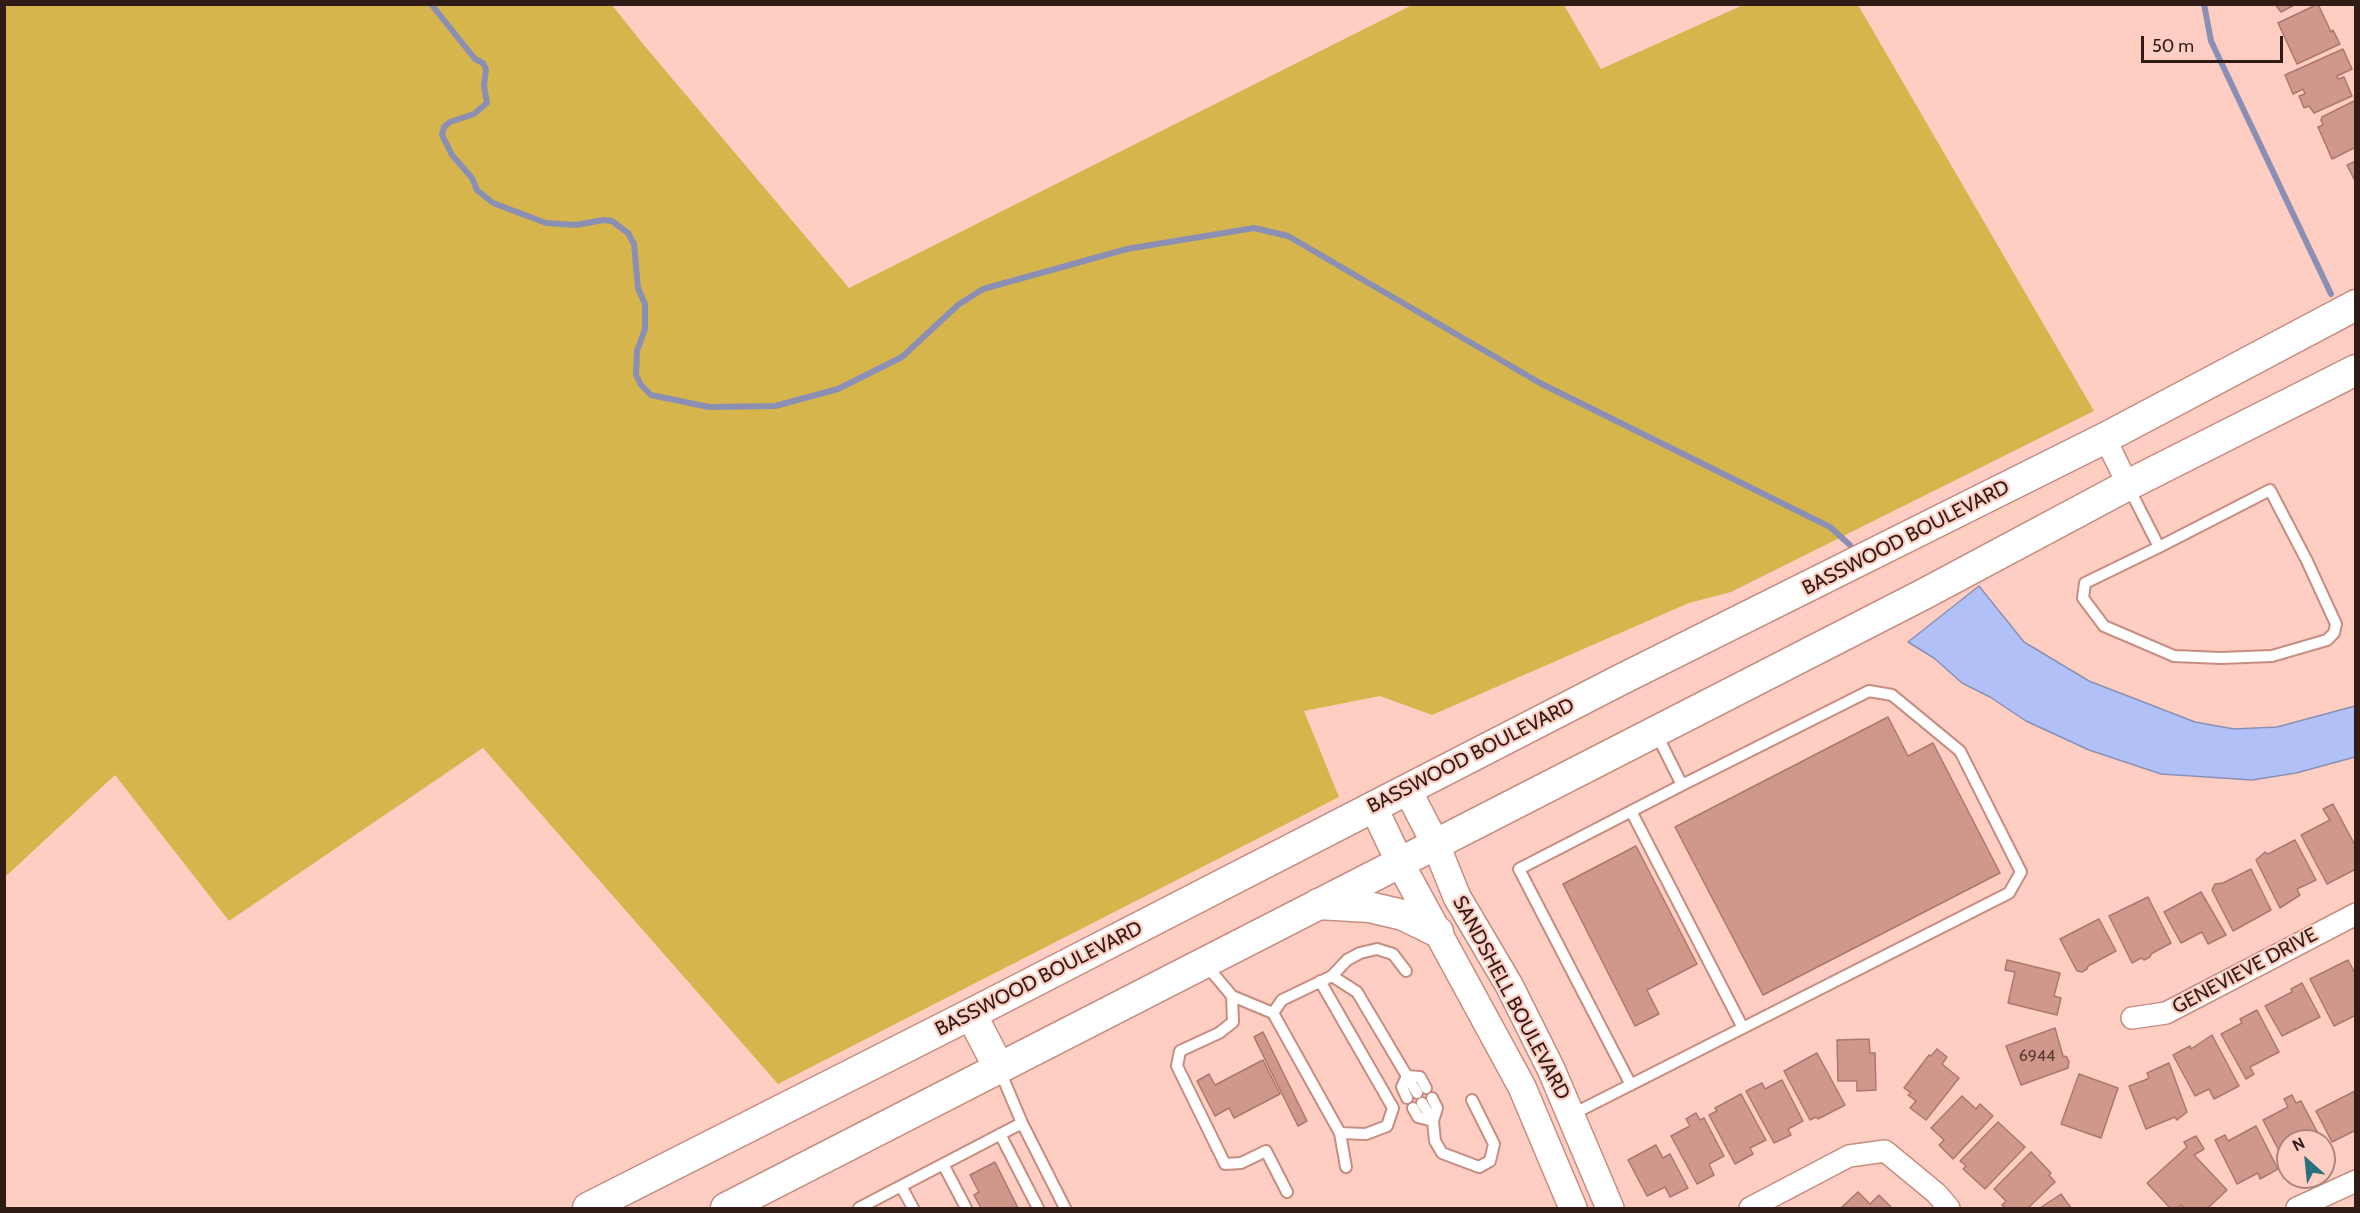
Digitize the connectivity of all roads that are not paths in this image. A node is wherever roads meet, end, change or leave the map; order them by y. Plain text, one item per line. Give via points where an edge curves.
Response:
1 (2355, 305) edge
2 (2355, 370) edge
3 (2105, 438) junction
4 (2128, 485) junction
5 (2158, 547) junction
6 (1655, 732) junction
7 (1682, 785) junction
8 (1407, 789) junction
9 (1372, 806) junction
10 (1631, 811) junction
11 (1436, 845) junction
12 (1400, 862) junction
13 (1318, 904) junction
14 (2355, 914) edge
15 (1437, 932) junction
16 (1204, 963) junction
17 (1406, 971) dead end
18 (1332, 976) junction
19 (1320, 981) junction
20 (1232, 996) junction
21 (1273, 1013) junction
22 (971, 1014) junction
23 (2132, 1018) dead end
24 (1743, 1028) junction
25 (999, 1068) junction
26 (1631, 1085) junction
27 (1420, 1098) junction
28 (1472, 1100) dead end
29 (1571, 1115) junction
30 (1433, 1121) junction
31 (1022, 1123) junction
32 (1340, 1133) junction
33 (1000, 1134) junction
34 (943, 1164) junction
35 (1346, 1167) dead end
36 (2355, 1181) edge
37 (902, 1186) junction
38 (1287, 1192) dead end
39 (742, 1205) edge
40 (588, 1209) edge
41 (859, 1209) edge
42 (913, 1209) edge
43 (966, 1209) edge
44 (1038, 1209) edge
45 (1065, 1209) edge
46 (1573, 1209) edge
47 (1610, 1209) edge
48 (1750, 1209) edge
49 (1949, 1209) edge
50 (2297, 1209) edge

1 - 3 main road, BASSWOOD BOULEVARD
2 - 4 main road
3 - 4 street
3 - 8 main road, BASSWOOD BOULEVARD
4 - 5 lane
4 - 6 main road
5 - 5 lane via 2270,490 2336,624 2334,633 2326,640 2272,656 2221,658 2174,656 2104,626 2083,598 2085,583
6 - 7 lane
6 - 11 main road
7 - 10 lane
7 - 24 lane via 1869,691 1892,695 1960,751 2021,872 2009,893
8 - 9 main road, BASSWOOD BOULEVARD
8 - 11 street, SANDSHELL BOULEVARD
9 - 12 street, SANDSHELL BOULEVARD
9 - 22 main road, BASSWOOD BOULEVARD
10 - 24 lane
10 - 26 lane via 1518,869
11 - 12 main road
11 - 29 street, SANDSHELL BOULEVARD via 1457,897 1509,985
12 - 13 main road
12 - 15 street, SANDSHELL BOULEVARD
13 - 15 main road via 1369,907 1403,915
13 - 16 main road
14 - 23 street, GENEVIEVE DRIVE via 2166,1013
15 - 46 street, SANDSHELL BOULEVARD via 1522,1087
16 - 20 lane
16 - 25 main road
17 - 18 lane via 1393,954 1377,950 1354,957
18 - 19 lane
18 - 27 lane via 1357,992
19 - 21 lane via 1282,1000
19 - 32 lane via 1393,1108 1387,1126 1366,1134
20 - 21 lane
20 - 38 lane via 1233,1022 1212,1037 1180,1051 1177,1066 1226,1164 1241,1163 1266,1151
21 - 32 lane
22 - 25 main road
22 - 40 main road, BASSWOOD BOULEVARD
24 - 26 lane
25 - 31 lane
25 - 39 main road
26 - 29 lane
27 - 30 lane via 1437,1108
27 - 30 lane via 1418,1117
28 - 30 lane via 1494,1144 1490,1161 1479,1167 1442,1153 1435,1141
29 - 47 street, SANDSHELL BOULEVARD
31 - 33 lane
31 - 45 lane
32 - 35 lane
33 - 34 lane
33 - 44 lane
34 - 37 lane
34 - 43 lane
36 - 50 street
37 - 41 lane
37 - 42 lane
48 - 49 street via 1849,1156 1885,1151 1936,1193

